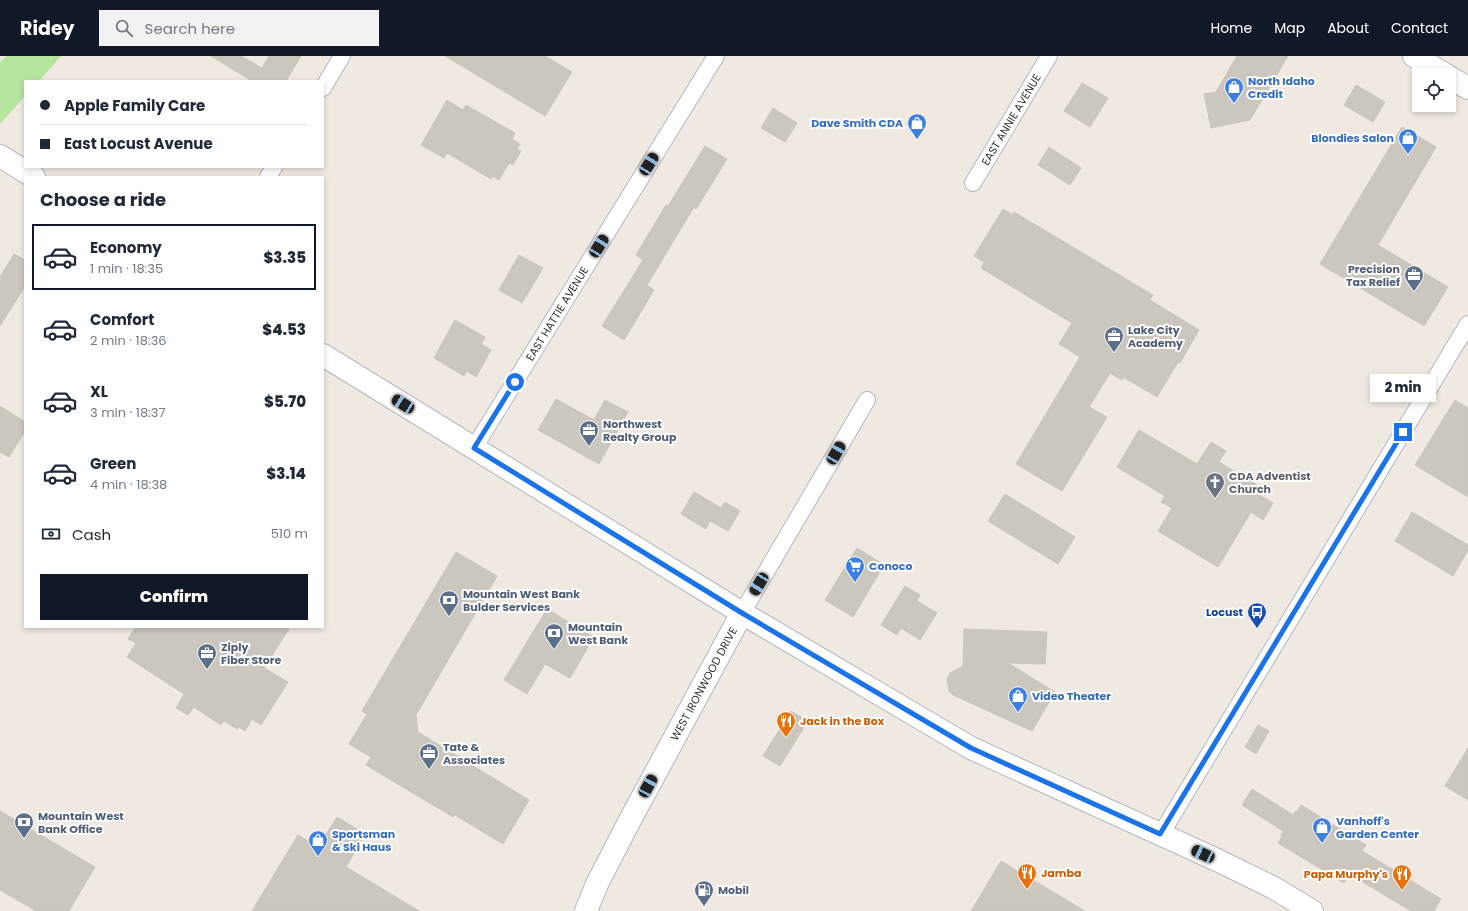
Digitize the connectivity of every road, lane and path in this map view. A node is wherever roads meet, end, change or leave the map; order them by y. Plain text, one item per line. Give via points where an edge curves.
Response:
1 (342, 56) edge
2 (716, 56) edge
3 (1049, 56) edge
4 (1414, 56) edge
5 (1434, 68) edge
6 (1456, 81) edge
7 (324, 86) edge
8 (1468, 88) edge
9 (0, 156) edge
10 (32, 176) edge
11 (972, 183) dead end
12 (1468, 324) edge
13 (324, 356) edge
14 (867, 400) dead end
15 (474, 448) junction
16 (742, 613) junction
17 (1160, 834) junction
18 (586, 911) edge
19 (1312, 911) edge

1 - 7 street
2 - 15 street, EAST HATTIE AVENUE
3 - 11 street, EAST ANNIE AVENUE
4 - 5 main road
6 - 8 main road
9 - 10 main road
12 - 17 street
13 - 15 main road
14 - 16 street, WEST IRONWOOD DRIVE
15 - 16 main road
16 - 17 main road via 971,748
16 - 18 main road, WEST IRONWOOD DRIVE via 630,820
17 - 19 main road via 1274,888

